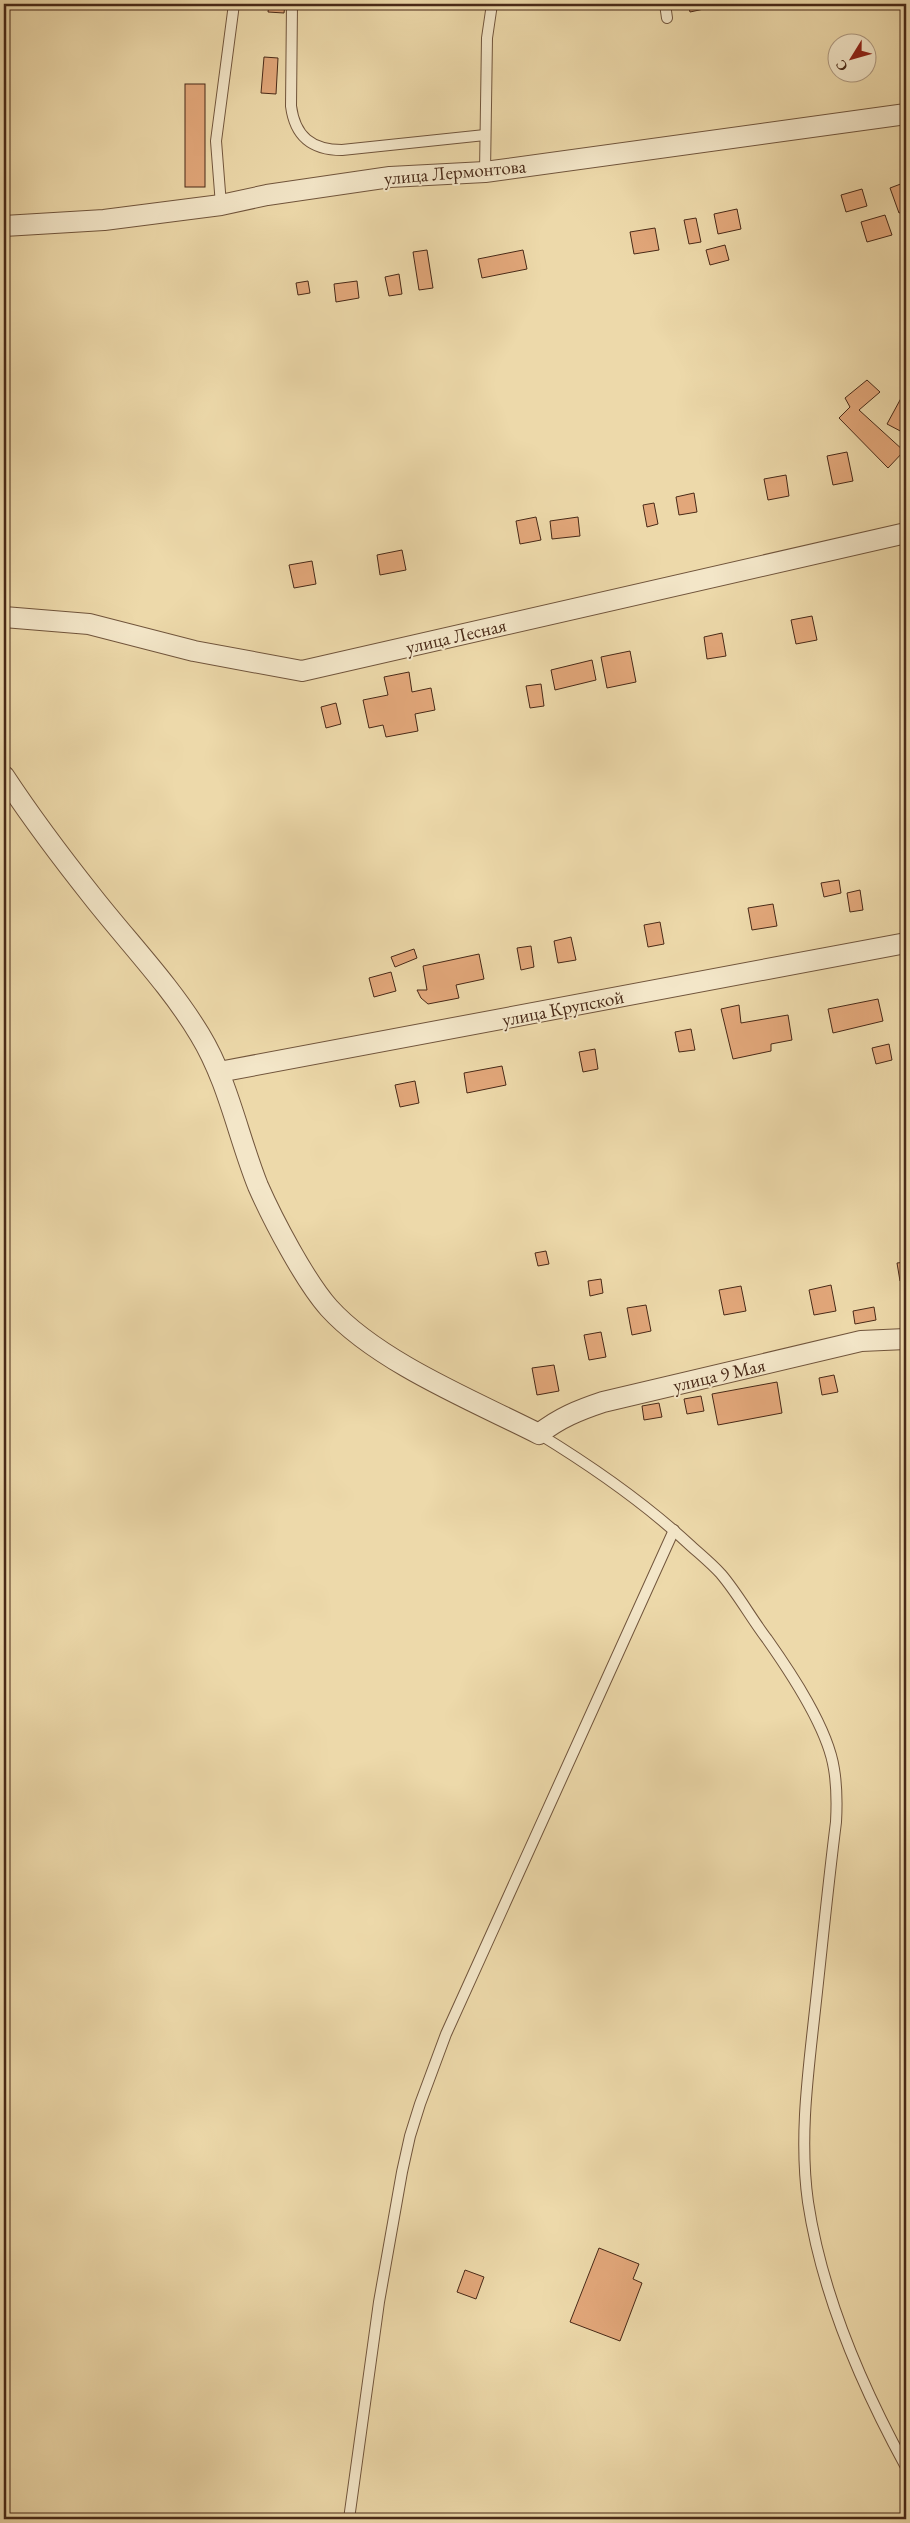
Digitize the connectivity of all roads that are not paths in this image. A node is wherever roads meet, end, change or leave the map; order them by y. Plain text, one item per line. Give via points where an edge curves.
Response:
1 (234, 4) edge
2 (292, 4) edge
3 (492, 4) edge
4 (665, 4) edge
5 (667, 18) dead end
6 (906, 114) edge
7 (485, 135) junction
8 (485, 172) junction
9 (221, 205) junction
10 (4, 226) edge
11 (906, 532) edge
12 (4, 617) edge
13 (4, 776) edge
14 (906, 943) edge
15 (219, 1072) junction
16 (906, 1339) edge
17 (539, 1434) junction
18 (674, 1530) junction
19 (906, 2467) edge
20 (349, 2519) edge

1 - 9 lane via 216,141
2 - 7 lane via 291,106 295,122 307,141 321,149 342,150
3 - 7 lane via 487,38
4 - 5 lane
6 - 8 street, улица Лермонтова
7 - 8 lane
8 - 9 street, улица Лермонтова via 390,177
9 - 10 street, улица Лермонтова via 104,220
11 - 12 street, улица Лесная via 302,671 194,651 89,624
13 - 15 street via 92,896 200,1034
14 - 15 street, улица Крупской
15 - 17 street via 259,1188 306,1275 328,1307 350,1328 392,1358
16 - 17 street, улица 9 Мая via 861,1341 603,1402 554,1422
17 - 18 lane via 612,1481
18 - 19 lane via 721,1574 782,1660 816,1720 834,1767 836,1822 804,2096 808,2201 843,2336
18 - 20 lane via 450,2025 422,2095 393,2219

